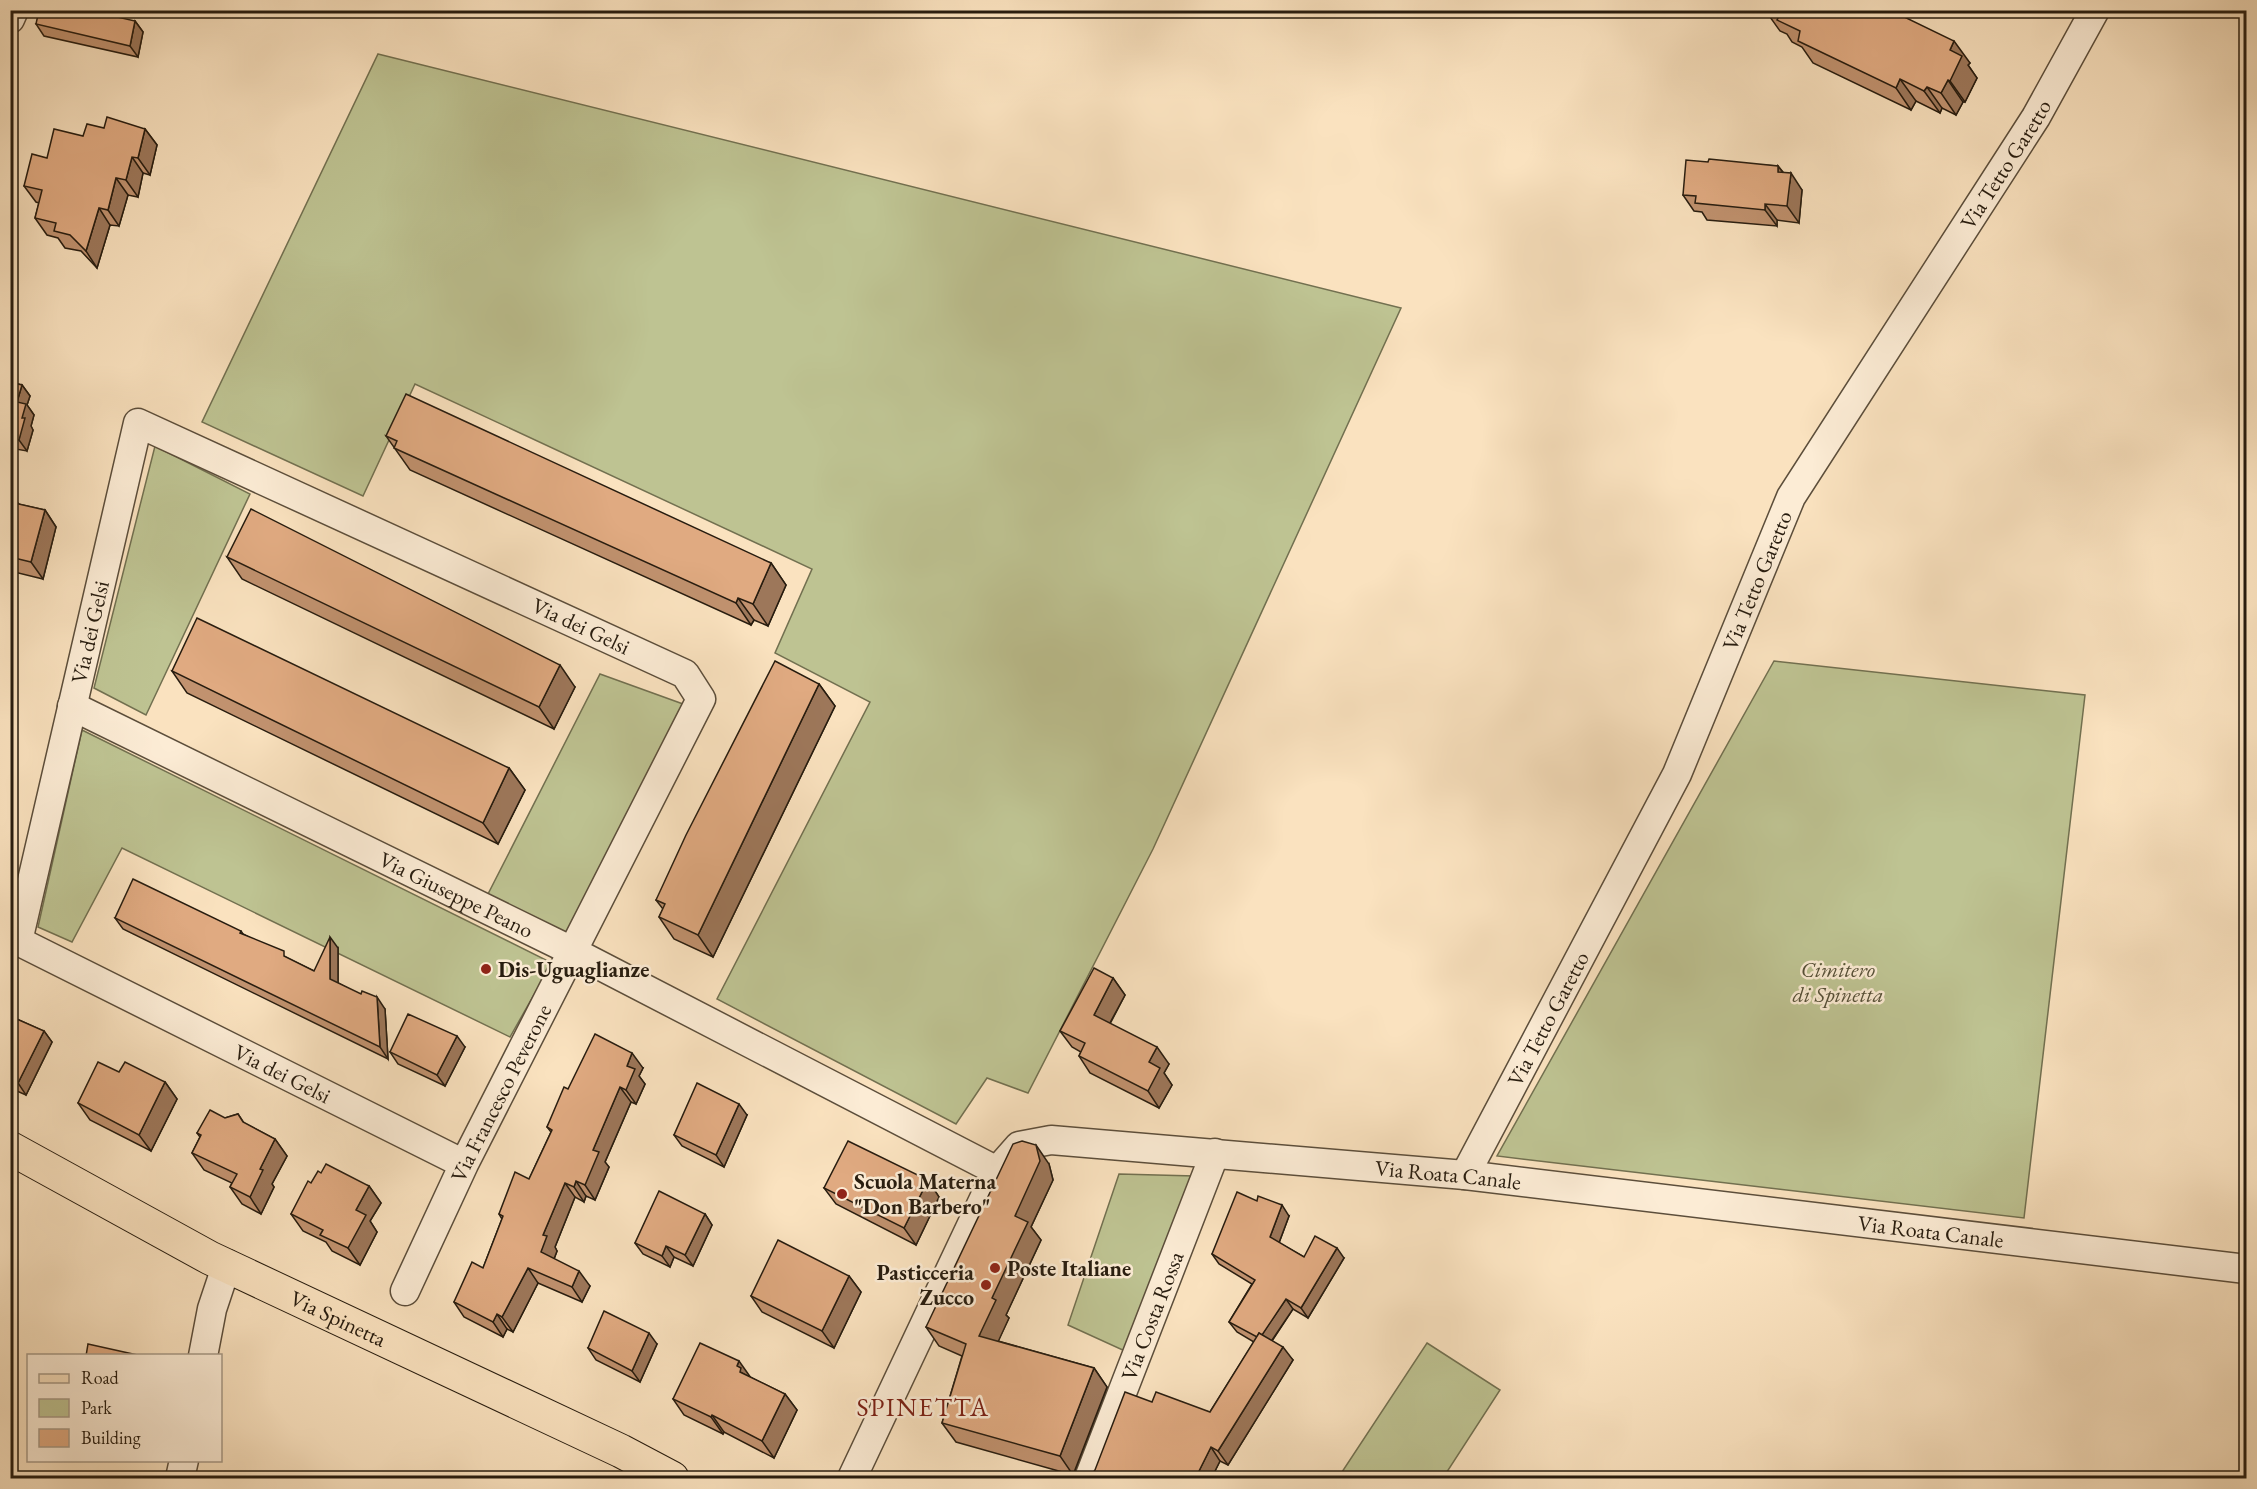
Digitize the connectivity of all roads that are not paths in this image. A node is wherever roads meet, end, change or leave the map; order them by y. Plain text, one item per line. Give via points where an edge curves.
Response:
1 (14, 10) edge
2 (2096, 10) edge
3 (10, 19) edge
4 (685, 674) joint
5 (72, 706) junction
6 (572, 951) junction
7 (10, 1148) edge
8 (1215, 1153) junction
9 (464, 1164) junction
10 (997, 1171) junction
11 (1465, 1175) junction
12 (227, 1264) junction
13 (2247, 1269) edge
14 (405, 1291) dead end
15 (203, 1354) edge
16 (184, 1462) edge
17 (180, 1479) edge
18 (672, 1479) edge
19 (852, 1479) edge
20 (1089, 1479) edge

1 - 3 street
2 - 11 street, Via Tetto Garetto via 2036,117 1791,497 1677,774
4 - 5 street, Via dei Gelsi via 138,423
4 - 6 street, Via Francesco Peverone via 701,699
5 - 6 street, Via Giuseppe Peano
5 - 9 street, Via dei Gelsi via 18,941
6 - 9 street, Via Francesco Peverone
6 - 10 street, Via Giuseppe Peano
7 - 12 main road, Via Spinetta
8 - 10 street, Via Roata Canale via 1051,1140 1019,1146
8 - 11 street, Via Roata Canale
8 - 20 street, Via Costa Rossa
9 - 14 street, Via Francesco Peverone
10 - 19 street, Via Roata Canale
11 - 13 street, Via Roata Canale
12 - 15 street via 212,1309
12 - 18 main road, Via Spinetta via 621,1450
16 - 17 street

